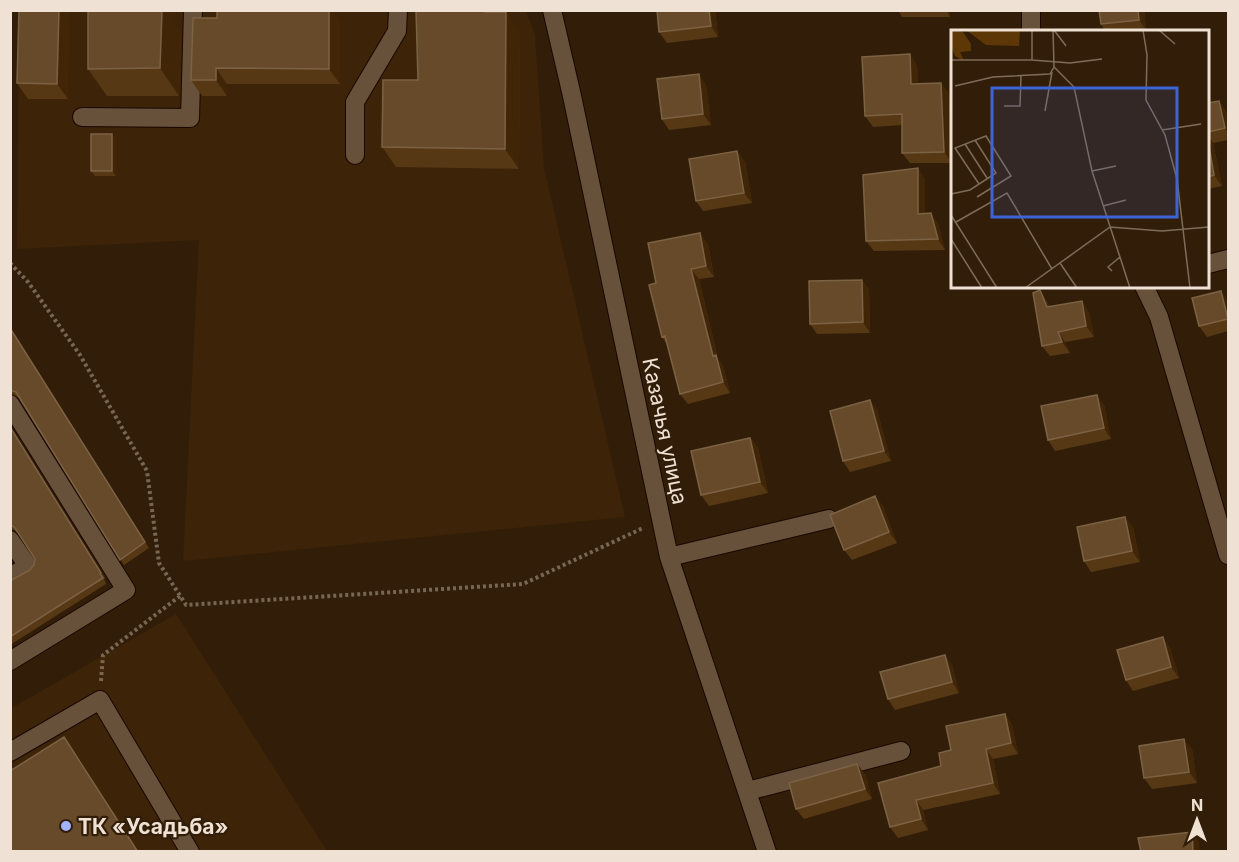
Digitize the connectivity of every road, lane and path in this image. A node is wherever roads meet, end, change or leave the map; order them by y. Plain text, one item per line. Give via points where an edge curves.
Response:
1 (193, 10) edge
2 (398, 10) edge
3 (552, 10) edge
4 (1031, 10) edge
5 (1031, 30) edge
6 (82, 117) dead end
7 (356, 155) dead end
8 (1228, 259) edge
9 (10, 263) edge
10 (1209, 264) edge
11 (1145, 288) edge
12 (10, 404) edge
13 (829, 519) edge
14 (660, 520) junction
15 (10, 540) edge
16 (1228, 555) edge
17 (669, 557) junction
18 (10, 577) edge
19 (180, 596) junction
20 (10, 661) edge
21 (100, 700) junction
22 (901, 751) dead end
23 (10, 752) edge
24 (748, 791) junction
25 (190, 852) edge
26 (767, 852) edge

1 - 6 street via 190,118
2 - 7 street via 397,31 356,102
3 - 14 street, Казачья улица
4 - 5 street
8 - 10 street
9 - 19 path via 80,355 147,471 159,563
11 - 16 street via 1159,317
12 - 20 street via 126,590
13 - 17 street
14 - 17 street, Казачья улица
14 - 19 path via 523,584 186,605
15 - 18 street via 28,566
17 - 24 street, Казачья улица
19 - 21 path via 103,655
21 - 23 street
21 - 25 street
22 - 24 street
24 - 26 street, Казачья улица

